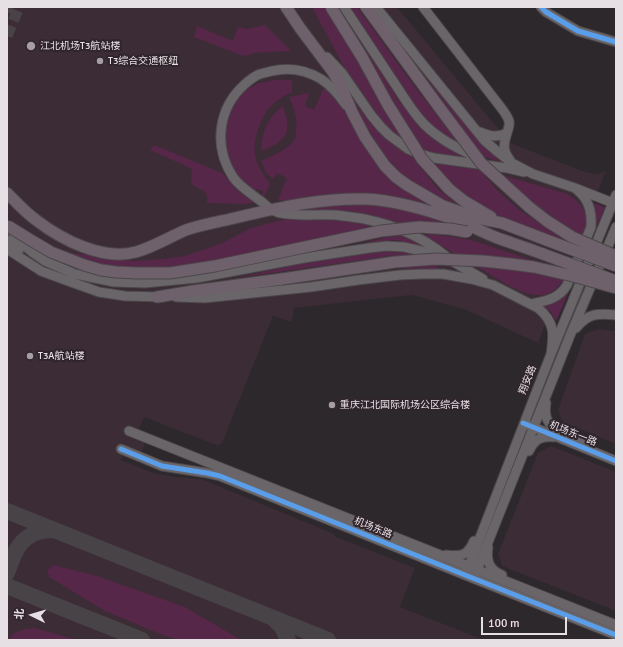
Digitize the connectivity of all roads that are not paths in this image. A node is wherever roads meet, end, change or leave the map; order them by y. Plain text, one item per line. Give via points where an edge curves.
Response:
1 (286, 7) edge
2 (331, 7) edge
3 (344, 7) edge
4 (366, 7) edge
5 (376, 7) edge
6 (423, 7) edge
7 (541, 7) edge
8 (616, 42) edge
9 (338, 73) junction
10 (310, 74) junction
11 (352, 112) junction
12 (478, 132) junction
13 (507, 133) junction
14 (510, 166) junction
15 (573, 187) junction
16 (7, 193) edge
17 (615, 201) edge
18 (271, 210) junction
19 (502, 224) junction
20 (8, 225) edge
21 (616, 227) edge
22 (494, 237) junction
23 (8, 243) edge
24 (616, 256) edge
25 (452, 261) junction
26 (616, 266) edge
27 (616, 281) edge
28 (493, 285) junction
29 (616, 288) edge
30 (152, 297) junction
31 (531, 304) junction
32 (616, 315) edge
33 (571, 333) junction
34 (551, 354) junction
35 (547, 393) junction
36 (524, 421) junction
37 (534, 426) junction
38 (129, 431) dead end
39 (561, 439) junction
40 (586, 443) junction
41 (121, 449) dead end
42 (616, 455) edge
43 (616, 461) edge
44 (514, 477) junction
45 (490, 512) junction
46 (489, 539) junction
47 (434, 553) junction
48 (471, 573) junction
49 (526, 589) junction
50 (616, 625) edge
51 (616, 635) edge

1 - 9 highway
2 - 19 highway, bridge via 422,159 449,189
3 - 14 main road via 406,102 426,126 450,145
4 - 24 highway, bridge via 481,164 546,221
5 - 12 main road
6 - 13 main road via 499,105 508,121
7 - 8 main road via 578,30
9 - 10 main road
9 - 11 highway
9 - 14 main road via 381,127 408,149 434,158
10 - 11 main road via 332,87
10 - 18 main road via 295,69 279,70 252,78 230,102 221,127 221,151 234,179
11 - 19 highway via 365,137 396,177 443,206
12 - 13 main road via 492,137
12 - 14 main road
13 - 14 main road via 504,150
14 - 15 main road
15 - 17 main road
15 - 31 main road via 586,200 591,227 565,289 550,300
16 - 18 highway via 34,219 51,231 80,246 114,254 135,252 150,247 188,229
17 - 34 main road, 翔安路
18 - 22 highway via 335,200 366,199 428,211
18 - 25 main road via 291,215 344,216 384,224 413,235
19 - 26 highway, bridge
20 - 22 highway, bridge via 51,252 84,266 137,273 170,273 215,266 381,231 419,227 450,228
20 - 25 main road via 20,242 45,261 75,274 114,282 176,281 386,246 404,247
21 - 33 main road
22 - 27 highway, bridge
23 - 30 main road via 18,256 42,271 71,282 99,292
25 - 28 main road
28 - 30 main road via 443,274 422,274 205,298
28 - 31 main road
29 - 30 highway, bridge via 534,267 436,259 395,262
31 - 34 main road via 544,313 552,326
32 - 33 main road via 597,314 586,317
33 - 35 main road
34 - 36 main road, 翔安路
35 - 37 main road
35 - 40 main road via 545,414 549,424
36 - 37 main road, 机场东一路
36 - 45 main road, 翔安路
37 - 39 main road, 机场东一路
37 - 40 main road, 机场东一路
37 - 44 main road
38 - 47 main road, 机场东路
39 - 43 main road, 机场东一路
39 - 44 main road via 549,437 536,440
40 - 42 main road, 机场东一路
41 - 48 main road, 机场东路 via 162,466 220,476
44 - 46 main road
45 - 47 main road via 481,523 471,547 466,552 454,556
45 - 48 main road, 翔安路
46 - 48 main road
46 - 49 main road via 487,555 493,570
47 - 48 main road, 机场东路
48 - 49 main road, 机场东路
48 - 51 main road, 机场东路
49 - 50 main road, 机场东路

